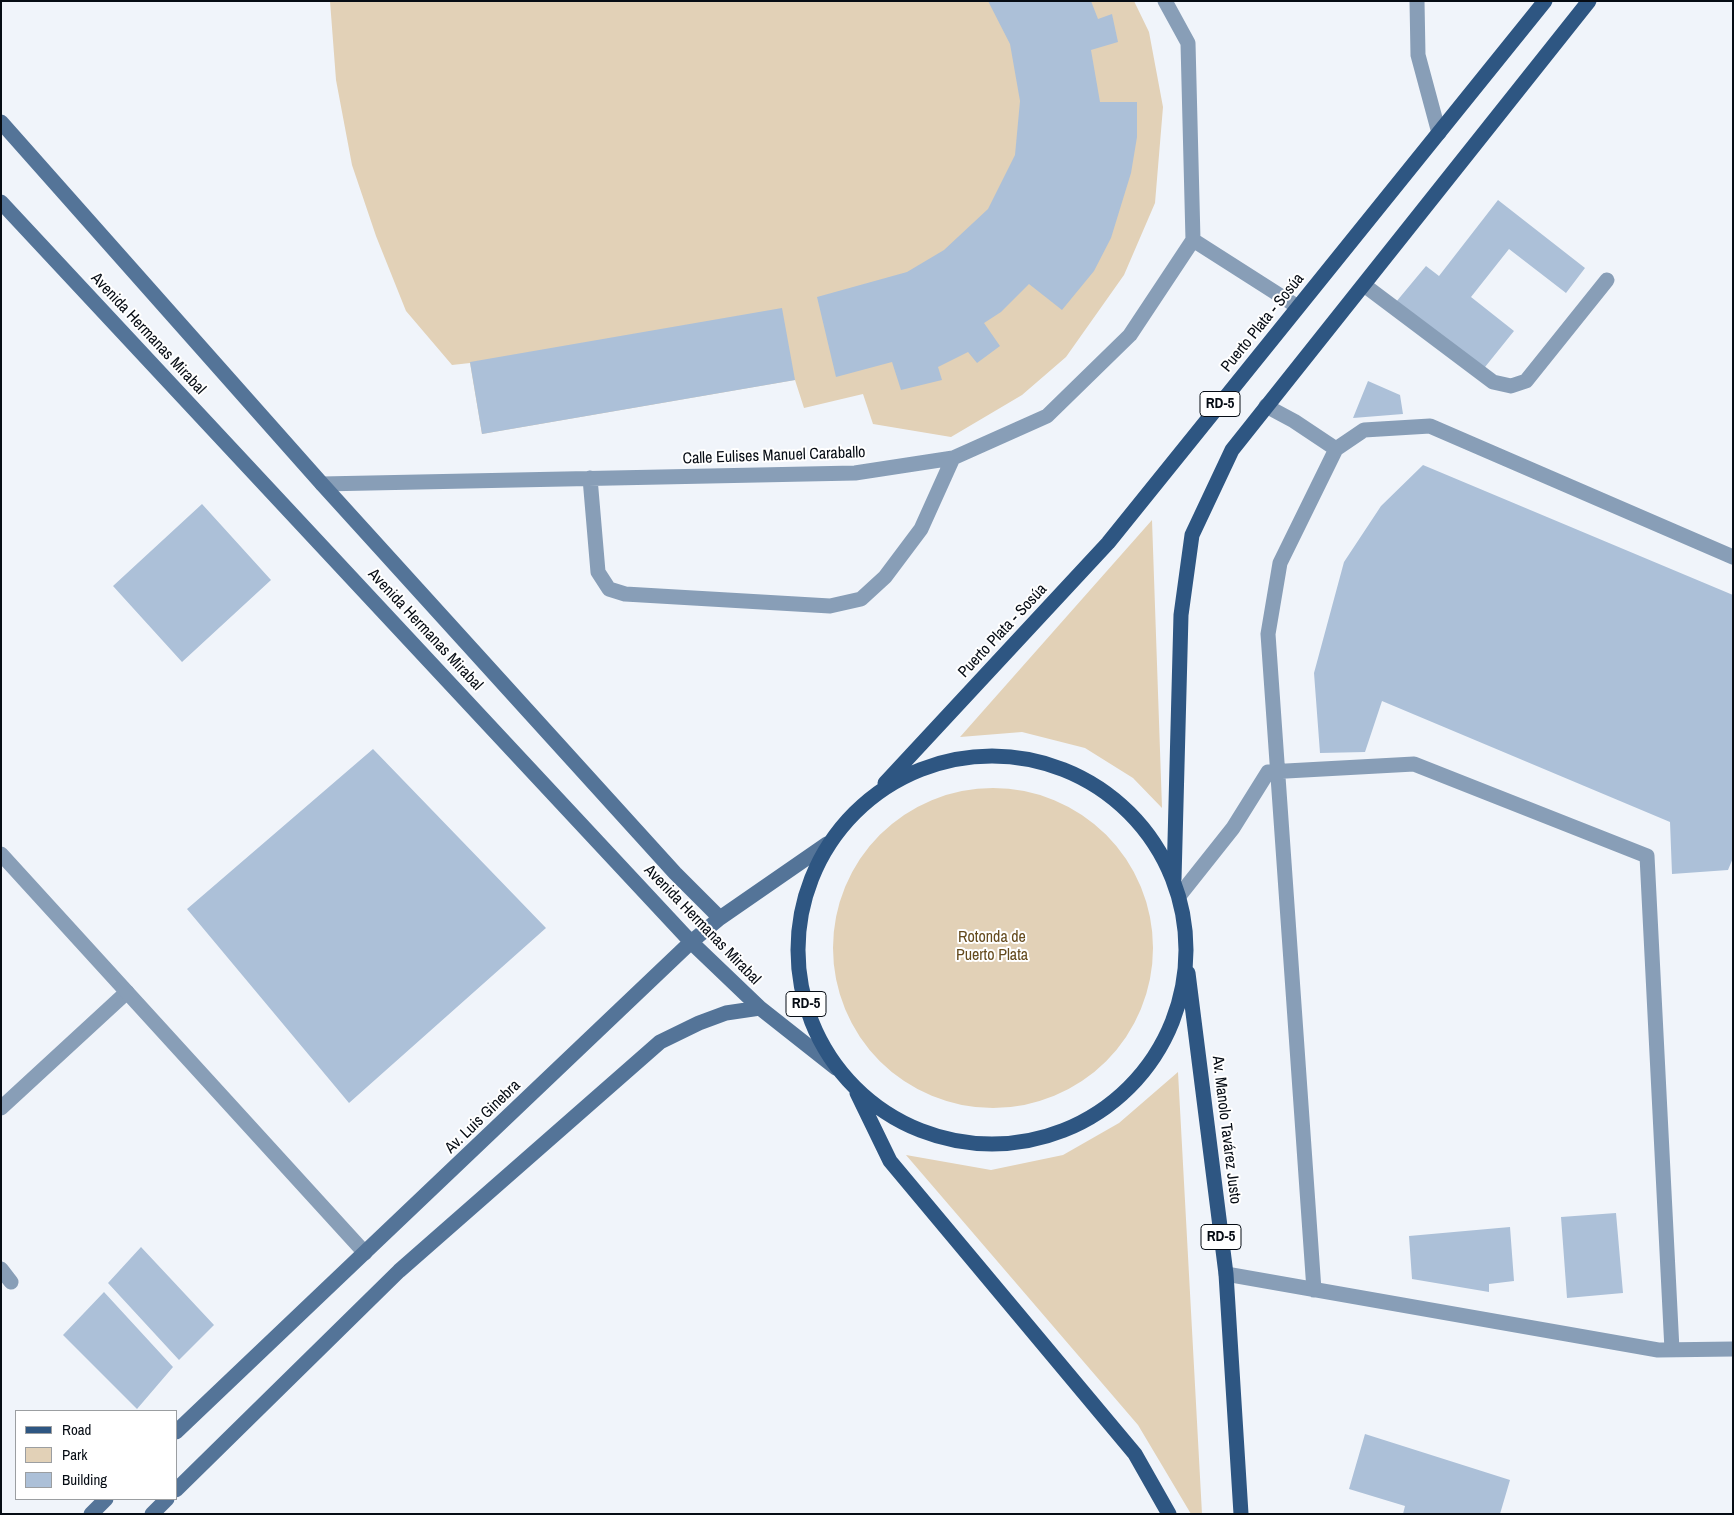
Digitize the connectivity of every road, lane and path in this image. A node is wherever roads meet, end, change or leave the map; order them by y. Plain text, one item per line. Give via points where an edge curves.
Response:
1 (1165, 1) edge
2 (1417, 1) edge
3 (1545, 1) edge
4 (1588, 1) edge
5 (1, 122) edge
6 (1439, 133) junction
7 (1, 202) edge
8 (1193, 240) junction
9 (1607, 280) dead end
10 (1364, 285) junction
11 (1298, 307) junction
12 (1266, 406) junction
13 (1336, 449) junction
14 (953, 458) junction
15 (590, 478) junction
16 (322, 484) junction
17 (1733, 557) edge
18 (1277, 771) junction
19 (878, 791) junction
20 (827, 844) junction
21 (1, 854) edge
22 (1174, 879) junction
23 (1179, 896) junction
24 (720, 918) junction
25 (691, 942) junction
26 (1187, 961) junction
27 (127, 992) junction
28 (760, 1008) junction
29 (836, 1068) junction
30 (857, 1091) junction
31 (1, 1108) edge
32 (365, 1253) junction
33 (1, 1270) edge
34 (1226, 1274) junction
35 (12, 1282) dead end
36 (1314, 1290) junction
37 (1733, 1349) edge
38 (1672, 1350) junction
39 (178, 1430) edge
40 (178, 1488) edge
41 (105, 1500) edge
42 (166, 1500) edge
43 (91, 1514) edge
44 (152, 1514) edge
45 (1169, 1514) edge
46 (1241, 1514) edge

1 - 8 street via 1188,43
2 - 6 street via 1418,55
3 - 6 main road, Puerto Plata - Sosúa / RD-5
4 - 10 main road, RD-5
5 - 16 main road, Avenida Hermanas Mirabal
6 - 11 main road, Puerto Plata - Sosúa / RD-5
7 - 25 main road, Avenida Hermanas Mirabal
8 - 11 street
8 - 14 street, Calle Eulises Manuel Caraballo via 1130,335 1047,416
9 - 10 street via 1526,381 1511,386 1493,382
10 - 12 main road, RD-5
11 - 19 main road, Puerto Plata - Sosúa / RD-5 via 1108,543
12 - 13 street
12 - 22 main road, RD-5 via 1232,450 1192,535 1181,615
13 - 17 street via 1364,430 1430,426
13 - 18 street via 1278,572 1268,634
14 - 15 street, Calle Eulises Manuel Caraballo via 855,473
14 - 15 street via 922,529 885,578 862,599 830,606 625,594 609,589 598,572
15 - 16 street, Calle Eulises Manuel Caraballo
16 - 24 main road, Avenida Hermanas Mirabal via 675,873
18 - 23 street via 1268,772 1233,828
18 - 36 street
18 - 38 street via 1414,764 1647,856
19 - 20 main road, RD-5 via 850,815
19 - 22 main road, RD-5 via 931,764 989,755 1047,763 1101,788 1144,829
20 - 24 main road, Av. Luis Ginebra
20 - 29 main road, RD-5 via 804,898 797,957 808,1016
21 - 27 street
22 - 23 main road, RD-5
23 - 26 main road, RD-5
24 - 25 main road, Av. Luis Ginebra
25 - 28 main road, Avenida Hermanas Mirabal
25 - 32 main road, Av. Luis Ginebra
26 - 30 main road, RD-5 via 1173,1023 1140,1078 1092,1119 1033,1142 970,1145 909,1127
26 - 34 main road, Av. Manolo Tavárez Justo / RD-5
27 - 31 street
27 - 32 street
28 - 29 main road, Avenida Hermanas Mirabal
28 - 40 main road via 726,1013 660,1042 399,1271
29 - 30 main road, RD-5
30 - 45 main road, RD-5 via 890,1161 1135,1454
32 - 39 main road, Av. Luis Ginebra
33 - 35 street
34 - 36 street
34 - 46 main road, Av. Manolo Tavárez Justo / RD-5
36 - 38 street
37 - 38 street
41 - 43 main road
42 - 44 main road

